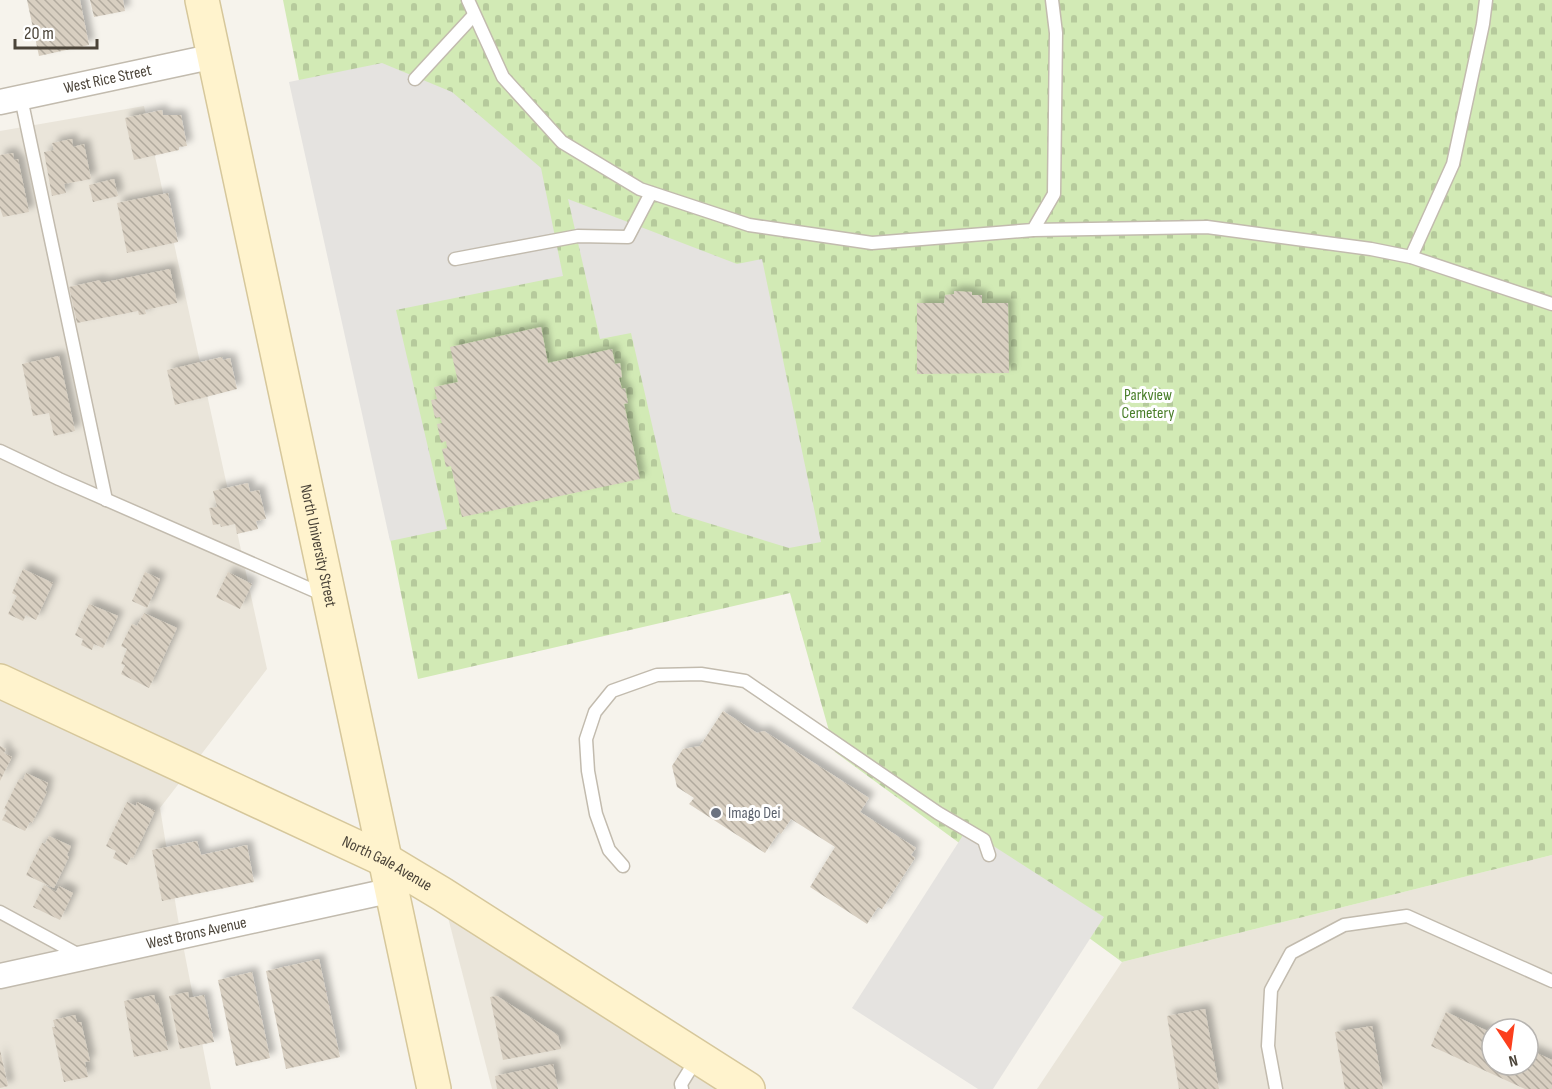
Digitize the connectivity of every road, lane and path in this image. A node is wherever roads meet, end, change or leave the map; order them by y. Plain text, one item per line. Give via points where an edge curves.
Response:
1 (202, 0) edge
2 (468, 0) edge
3 (1052, 0) edge
4 (1486, 0) edge
5 (474, 15) junction
6 (215, 56) junction
7 (415, 79) dead end
8 (11, 100) edge
9 (651, 193) junction
10 (1033, 230) junction
11 (1411, 257) junction
12 (455, 259) dead end
13 (1552, 304) edge
14 (0, 450) edge
15 (106, 500) junction
16 (330, 598) junction
17 (0, 681) edge
18 (989, 855) dead end
19 (623, 866) dead end
20 (390, 876) junction
21 (0, 912) edge
22 (85, 958) junction
23 (0, 976) edge
24 (1552, 981) edge
25 (698, 1057) junction
26 (434, 1089) edge
27 (682, 1089) edge
28 (748, 1089) edge
29 (1276, 1089) edge

1 - 6 main road, North University Street
2 - 5 lane
3 - 10 lane via 1056,33 1054,194
4 - 11 lane via 1453,164
5 - 7 lane
5 - 9 lane via 503,78 562,142
6 - 8 street, West Rice Street
6 - 16 main road, North University Street
8 - 15 lane
9 - 10 lane via 749,225 872,243
9 - 12 lane via 628,237 578,236
10 - 11 lane via 1207,227
11 - 13 lane
14 - 15 lane
15 - 16 lane
16 - 20 main road, North University Street
17 - 20 main road, North Gale Avenue
18 - 19 lane via 984,840 745,681 701,674 657,675 612,691 595,711 586,739 596,814 609,850
20 - 22 street, West Brons Avenue
20 - 25 main road, North Gale Avenue via 442,894
20 - 26 main road, North University Street
21 - 22 lane
22 - 23 street, West Brons Avenue
24 - 29 lane via 1407,916 1344,925 1291,953 1271,990 1268,1046
25 - 27 lane via 681,1084
25 - 28 main road, North Gale Avenue

